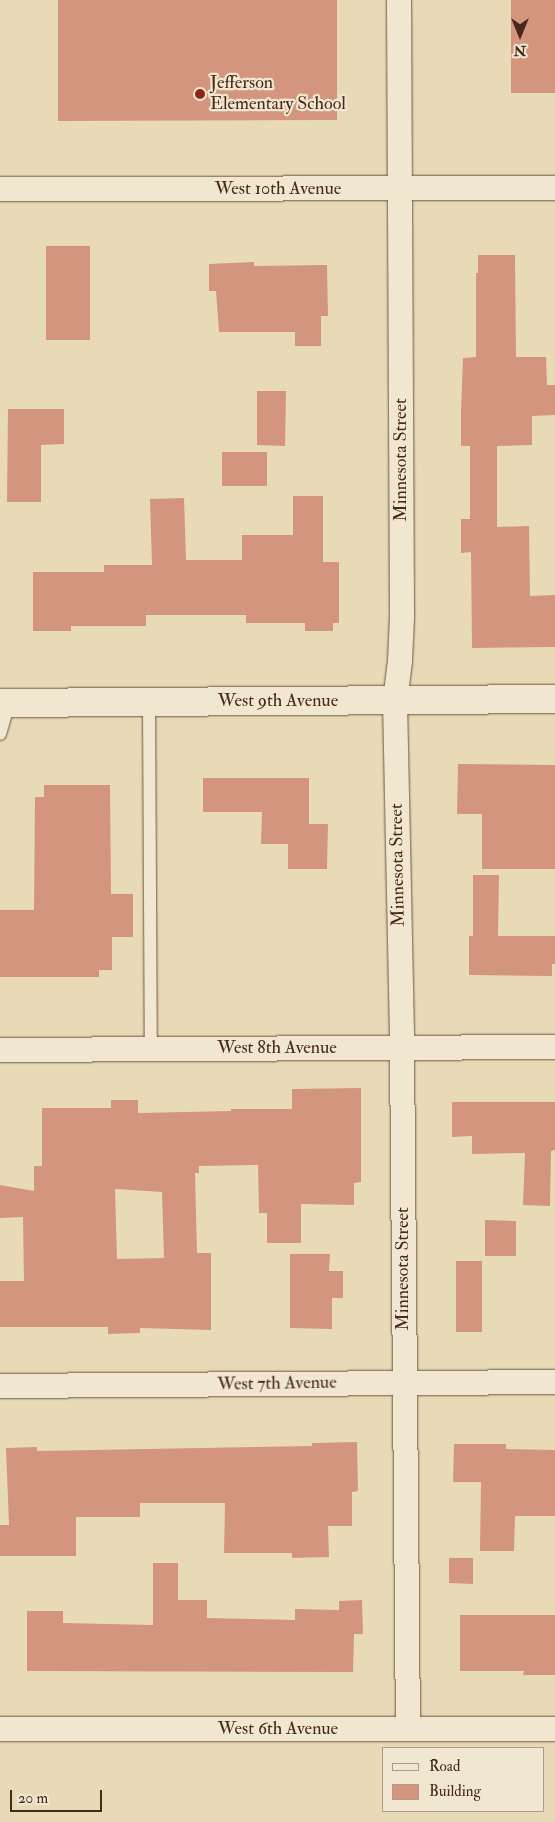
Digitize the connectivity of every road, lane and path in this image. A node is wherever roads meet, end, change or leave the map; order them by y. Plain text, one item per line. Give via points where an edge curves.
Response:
1 (399, 0) edge
2 (401, 188) junction
3 (555, 188) edge
4 (0, 189) edge
5 (555, 699) edge
6 (395, 700) junction
7 (149, 702) junction
8 (4, 703) edge
9 (0, 734) edge
10 (555, 1046) edge
11 (402, 1047) junction
12 (151, 1049) junction
13 (0, 1050) edge
14 (403, 1382) junction
15 (555, 1382) edge
16 (0, 1386) edge
17 (0, 1729) edge
18 (408, 1729) junction
19 (555, 1729) edge

1 - 2 street, Minnesota Street
2 - 3 street, West 10th Avenue
2 - 4 street, West 10th Avenue
2 - 6 street, Minnesota Street via 402,617
5 - 6 main road, West 9th Avenue
6 - 7 main road, West 9th Avenue
6 - 11 street, Minnesota Street
7 - 8 main road, West 9th Avenue
7 - 12 lane
8 - 9 lane
10 - 11 street, West 8th Avenue
11 - 12 street, West 8th Avenue
11 - 14 street, Minnesota Street
12 - 13 street, West 8th Avenue
14 - 15 street, West 7th Avenue
14 - 16 street, West 7th Avenue
14 - 18 street, Minnesota Street
17 - 18 street, West 6th Avenue
18 - 19 street, West 6th Avenue

